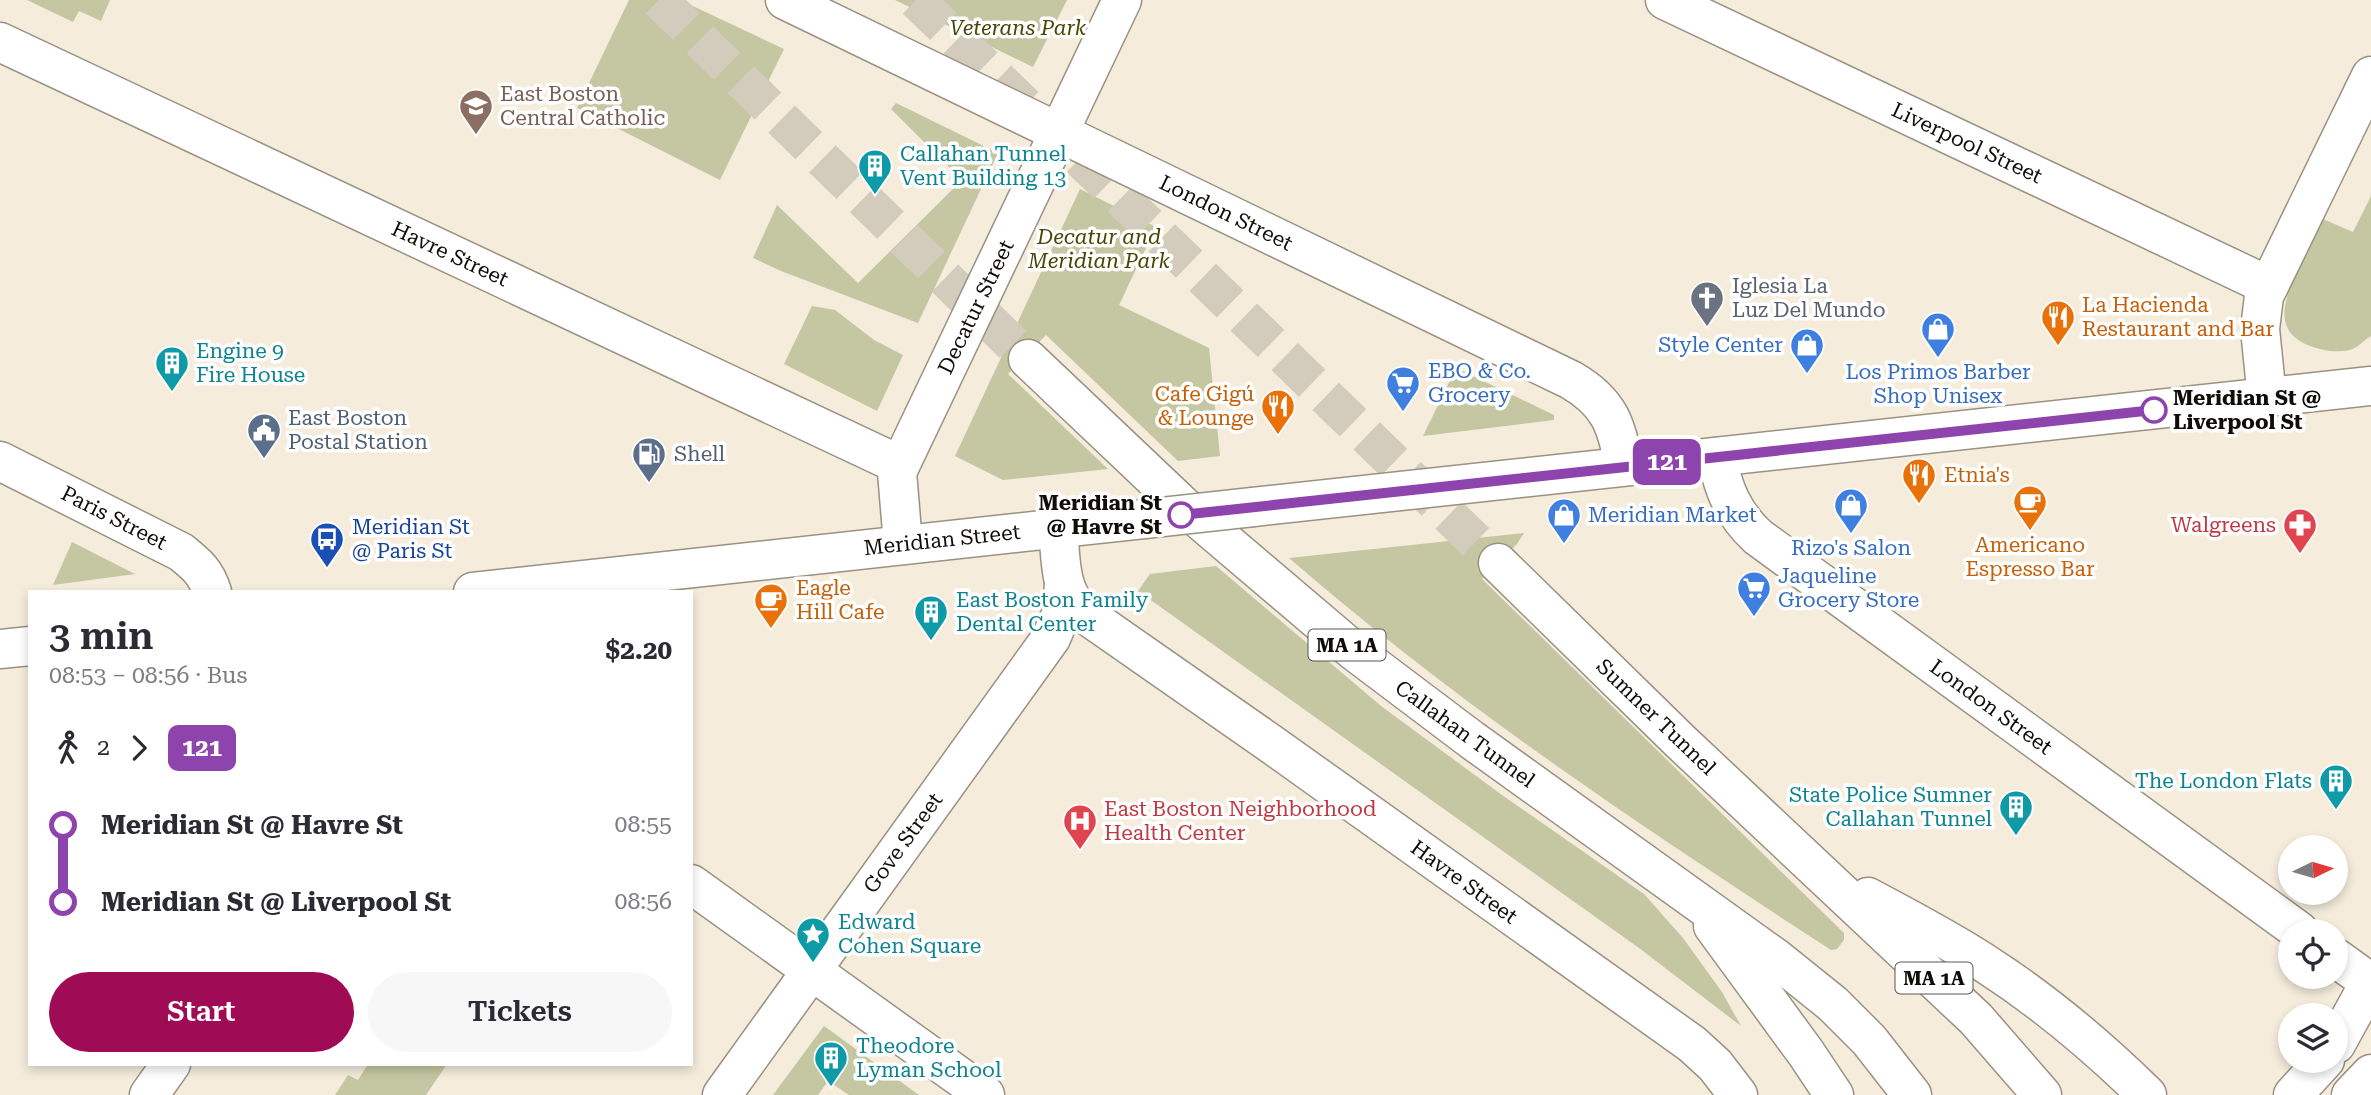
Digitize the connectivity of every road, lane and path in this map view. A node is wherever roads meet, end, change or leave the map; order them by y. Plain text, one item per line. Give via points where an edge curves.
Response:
1 (785, 0) edge
2 (1122, 0) edge
3 (1665, 0) edge
4 (0, 42) edge
5 (2371, 76) edge
6 (1059, 131) junction
7 (2269, 286) junction
8 (1028, 359) tunnel mouth
9 (2371, 386) edge
10 (2267, 398) junction
11 (1717, 457) junction
12 (0, 461) edge
13 (900, 466) junction
14 (1624, 466) junction
15 (1058, 528) junction
16 (903, 544) junction
17 (1498, 562) tunnel mouth
18 (1064, 583) junction
19 (211, 590) edge
20 (491, 590) edge
21 (28, 646) edge
22 (0, 649) edge
23 (1816, 869) junction
24 (693, 885) edge
25 (1694, 899) junction
26 (2283, 919) edge
27 (2348, 966) edge
28 (812, 971) junction
29 (2371, 982) edge
30 (2348, 1023) edge
31 (170, 1066) edge
32 (2313, 1073) edge
33 (2371, 1074) edge
34 (149, 1095) edge
35 (722, 1095) edge
36 (985, 1095) edge
37 (1738, 1095) edge
38 (1834, 1095) edge
39 (1912, 1095) edge
40 (2042, 1095) edge
41 (2148, 1095) edge
42 (2294, 1095) edge
43 (2351, 1095) edge

1 - 6 main road, London Street
2 - 6 main road, Decatur Street
3 - 7 main road, Liverpool Street
4 - 13 main road, Havre Street
5 - 7 main road
6 - 13 main road, Decatur Street
6 - 14 main road, London Street via 1582,386 1611,416
7 - 10 main road via 2261,306 2260,329
8 - 25 main road, Callahan Tunnel / MA 1A via 1181,504 1354,651
9 - 10 main road, Meridian Street
10 - 11 main road, Meridian Street
11 - 14 main road, Meridian Street
11 - 26 main road, London Street via 1730,502 1758,537
12 - 19 main road, Paris Street via 181,552 200,567
13 - 16 main road, Decatur Street via 896,477
14 - 15 main road, Meridian Street, bridge
15 - 16 main road, Meridian Street
15 - 18 main road, Havre Street
16 - 20 main road, Meridian Street
17 - 23 main road, Sumner Tunnel / MA 1A
18 - 28 main road, Gove Street via 1062,612 1051,638
18 - 37 main road, Havre Street via 1068,597 1082,612 1692,1044
21 - 22 main road
23 - 40 main road, MA 1A via 1976,1019
23 - 41 main road via 2005,976 2064,1020
24 - 28 main road
25 - 38 main road
25 - 39 main road, MA 1A via 1833,1004 1869,1040
27 - 29 main road
28 - 35 main road, Gove Street
28 - 36 main road
29 - 30 main road
31 - 34 main road
32 - 42 main road
33 - 43 main road

